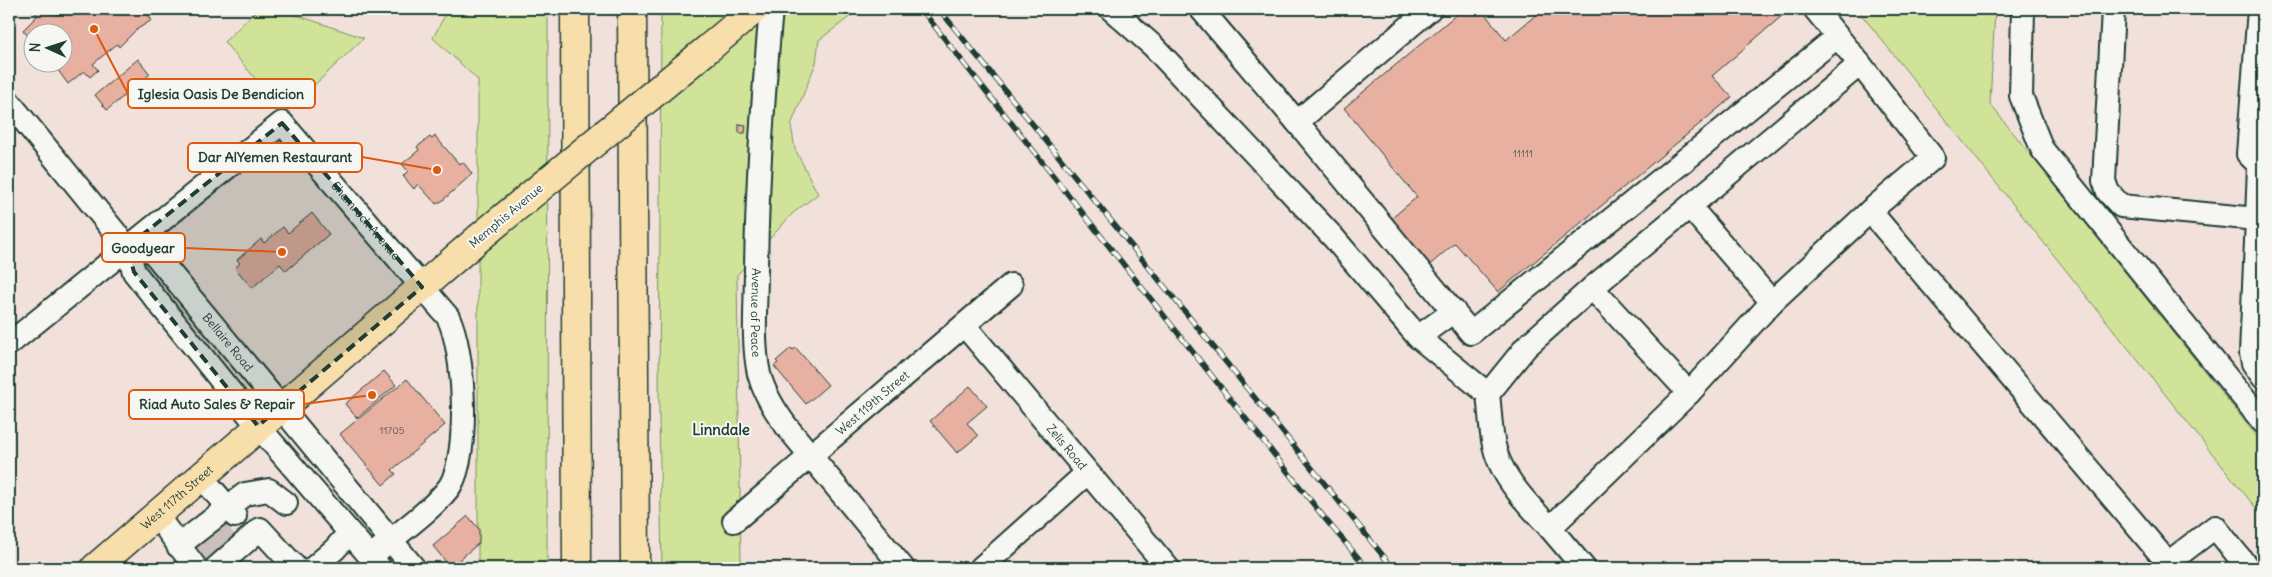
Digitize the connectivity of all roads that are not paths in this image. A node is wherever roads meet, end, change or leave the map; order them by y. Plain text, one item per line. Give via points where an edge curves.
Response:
1 (575, 9) edge
2 (632, 9) edge
3 (755, 9) edge
4 (771, 9) edge
5 (1110, 9) edge
6 (1201, 9) edge
7 (1430, 9) edge
8 (1815, 9) edge
9 (2023, 9) edge
10 (2114, 9) edge
11 (2259, 9) edge
12 (1837, 37) junction
13 (1860, 64) junction
14 (2259, 79) edge
15 (9, 102) edge
16 (1297, 122) junction
17 (2261, 177) edge
18 (1690, 207) junction
19 (1870, 212) junction
20 (2258, 219) junction
21 (127, 247) junction
22 (1011, 285) dead end
23 (422, 287) junction
24 (1592, 288) junction
25 (1772, 302) junction
26 (1454, 311) junction
27 (965, 326) junction
28 (1418, 337) junction
29 (9, 344) edge
30 (2263, 377) edge
31 (1689, 393) junction
32 (1488, 394) junction
33 (280, 407) junction
34 (2263, 422) edge
35 (258, 426) junction
36 (810, 455) junction
37 (1087, 472) junction
38 (201, 476) junction
39 (307, 483) junction
40 (286, 503) junction
41 (576, 513) junction
42 (156, 515) junction
43 (734, 521) dead end
44 (1550, 528) junction
45 (349, 533) junction
46 (226, 537) edge
47 (390, 540) junction
48 (178, 546) junction
49 (375, 563) edge
50 (95, 568) edge
51 (196, 568) edge
52 (296, 568) edge
53 (313, 568) edge
54 (414, 568) edge
55 (571, 568) edge
56 (577, 568) edge
57 (636, 568) edge
58 (903, 568) edge
59 (981, 568) edge
60 (1168, 568) edge
61 (1584, 568) edge
62 (2248, 568) edge

1 - 41 main road
2 - 57 main road
3 - 23 main road, Memphis Avenue, bridge
4 - 36 street, Avenue of Peace via 757,170 756,356 760,376 772,404
5 - 28 street via 1153,46 1326,230
6 - 16 street
7 - 16 street
8 - 12 street
9 - 34 street via 2021,96 2042,149
10 - 20 street via 2104,181 2108,192 2121,206
11 - 14 street
12 - 13 street
12 - 26 street via 1472,333
13 - 18 street
13 - 19 street via 1933,158
14 - 17 street via 2248,154 2259,165
15 - 21 street
16 - 26 street
17 - 20 street
18 - 24 street
18 - 25 street
19 - 25 street
19 - 62 street via 2168,563 2215,527
20 - 30 street via 2251,353 2253,363
21 - 23 street, Shamrock Avenue via 282,124
21 - 29 street
21 - 33 street, Bellaire Road via 152,251
21 - 35 street via 134,272
22 - 27 street, West 119th Street
23 - 33 main road, Memphis Avenue
23 - 47 street via 448,317 457,342 462,390 460,462 444,494
24 - 31 street
24 - 32 street via 1526,347
25 - 31 street
26 - 28 street
27 - 36 street, West 119th Street
27 - 37 street, Zelis Road
28 - 32 street
31 - 44 street
32 - 44 street via 1500,463 1518,493
33 - 35 main road, Memphis Avenue
33 - 47 street, Bellaire Road
35 - 38 main road, West 117th Street
35 - 39 street
36 - 43 street, West 119th Street
36 - 58 street, Avenue of Peace
37 - 59 street
37 - 60 street, Zelis Road
38 - 42 main road, West 117th Street
38 - 46 street
39 - 40 street
39 - 45 street
40 - 46 street
40 - 46 street via 268,490 245,494
41 - 55 main road
41 - 56 main road
42 - 48 street
42 - 50 main road, West 117th Street
44 - 61 street
45 - 49 street
45 - 53 street
46 - 48 street
46 - 52 street
47 - 49 street
47 - 54 street, Bellaire Road
48 - 51 street

